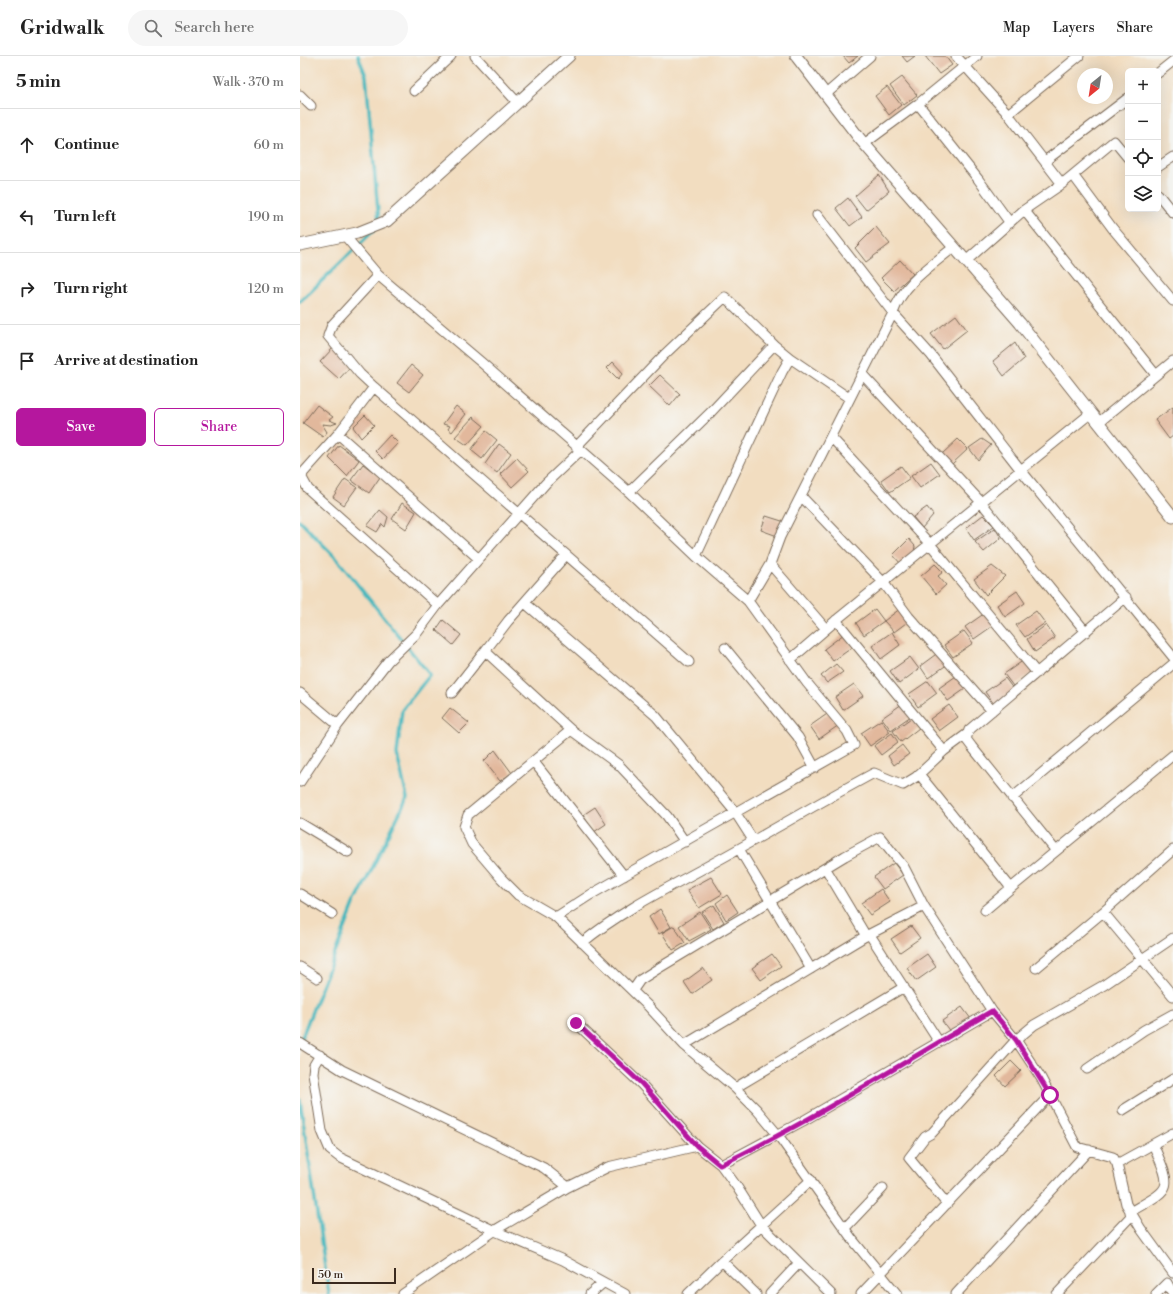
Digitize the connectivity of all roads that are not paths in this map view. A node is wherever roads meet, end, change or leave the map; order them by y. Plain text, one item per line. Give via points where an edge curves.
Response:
1 (451, 56) edge
2 (475, 56) edge
3 (569, 56) edge
4 (796, 56) edge
5 (870, 56) edge
6 (956, 56) edge
7 (977, 56) edge
8 (1079, 56) edge
9 (1169, 60) edge
10 (965, 66) junction
11 (1161, 69) edge
12 (414, 91) dead end
13 (826, 94) junction
14 (300, 95) edge
15 (1125, 100) edge
16 (517, 102) junction
17 (918, 104) junction
18 (311, 106) dead end
19 (1008, 114) junction
20 (864, 144) junction
21 (1125, 154) edge
22 (1173, 157) edge
23 (1045, 161) junction
24 (1161, 165) edge
25 (1074, 175) junction
26 (1062, 184) junction
27 (1161, 198) edge
28 (1024, 210) junction
29 (1173, 213) edge
30 (817, 215) dead end
31 (1010, 223) junction
32 (348, 239) junction
33 (300, 245) edge
34 (954, 247) junction
35 (966, 261) junction
36 (378, 275) junction
37 (1173, 301) edge
38 (893, 313) junction
39 (774, 345) junction
40 (790, 358) junction
41 (1173, 361) edge
42 (862, 374) junction
43 (1156, 375) junction
44 (374, 387) junction
45 (849, 398) junction
46 (1091, 413) junction
47 (1098, 423) junction
48 (338, 434) junction
49 (831, 437) junction
50 (578, 449) junction
51 (1020, 469) junction
52 (629, 492) junction
53 (801, 496) junction
54 (981, 502) junction
55 (520, 513) junction
56 (1173, 517) edge
57 (930, 544) junction
58 (566, 555) junction
59 (696, 556) junction
60 (479, 559) junction
61 (770, 564) junction
62 (883, 582) junction
63 (1126, 597) junction
64 (525, 602) junction
65 (748, 602) junction
66 (438, 605) junction
67 (836, 620) junction
68 (826, 629) junction
69 (1086, 632) junction
70 (725, 648) dead end
71 (485, 651) junction
72 (1173, 657) edge
73 (790, 660) junction
74 (689, 662) dead end
75 (1173, 664) edge
76 (1038, 673) junction
77 (300, 693) edge
78 (452, 693) dead end
79 (992, 711) junction
80 (338, 726) junction
81 (571, 730) junction
82 (967, 734) junction
83 (944, 751) junction
84 (1173, 755) edge
85 (534, 762) junction
86 (815, 768) junction
87 (919, 774) junction
88 (300, 782) edge
89 (1012, 798) junction
90 (735, 812) junction
91 (300, 823) edge
92 (754, 840) junction
93 (685, 842) junction
94 (739, 849) junction
95 (1173, 850) edge
96 (1056, 851) junction
97 (348, 852) dead end
98 (826, 868) junction
99 (624, 876) junction
100 (1011, 888) junction
101 (300, 894) edge
102 (770, 901) junction
103 (924, 906) junction
104 (985, 910) dead end
105 (1103, 912) junction
106 (332, 914) dead end
107 (556, 917) junction
108 (868, 936) junction
109 (1173, 938) edge
110 (582, 943) junction
111 (1141, 960) junction
112 (300, 968) edge
113 (1036, 968) dead end
114 (811, 969) junction
115 (318, 978) dead end
116 (904, 987) junction
117 (632, 990) junction
118 (1173, 996) edge
119 (992, 1011) junction
120 (1173, 1014) edge
121 (576, 1023) dead end
122 (1016, 1040) junction
123 (939, 1042) junction
124 (300, 1043) edge
125 (684, 1045) junction
126 (320, 1055) junction
127 (1087, 1069) dead end
128 (1173, 1079) edge
129 (735, 1088) junction
130 (1050, 1095) junction
131 (1123, 1110) dead end
132 (1173, 1133) edge
133 (778, 1135) junction
134 (1153, 1144) junction
135 (697, 1146) junction
136 (1089, 1150) junction
137 (1117, 1164) junction
138 (720, 1165) junction
139 (811, 1180) junction
140 (568, 1187) junction
141 (883, 1188) dead end
142 (947, 1204) junction
143 (1131, 1213) junction
144 (761, 1225) junction
145 (845, 1228) junction
146 (495, 1231) junction
147 (722, 1261) junction
148 (800, 1263) junction
149 (881, 1274) junction
150 (1171, 1277) edge
151 (603, 1283) junction
152 (403, 1294) edge
153 (590, 1294) edge
154 (625, 1294) edge
155 (688, 1294) edge
156 (756, 1294) edge
157 (770, 1294) edge
158 (831, 1294) edge
159 (861, 1294) edge
160 (897, 1294) edge
161 (956, 1294) edge
162 (1057, 1294) edge
163 (1156, 1294) edge
164 (1173, 1294) edge

1 - 12 street
2 - 16 street
3 - 16 street
4 - 13 street
5 - 13 street
6 - 10 street
7 - 10 street
8 - 19 street
9 - 11 street
10 - 17 street
10 - 19 street
13 - 20 street
14 - 18 street
15 - 23 street
16 - 32 street via 387,221
17 - 20 street
17 - 31 street
19 - 23 street
20 - 34 street
21 - 25 street via 1114,141
22 - 24 street
23 - 26 street
25 - 26 street
25 - 37 street via 1113,229
26 - 28 street
27 - 29 street
28 - 31 street
28 - 43 street
30 - 38 street
31 - 35 street
32 - 33 street
32 - 36 street
34 - 35 street
34 - 38 street via 906,287
35 - 46 street via 1020,323
36 - 44 street via 332,326 328,336
36 - 50 street
38 - 42 street
38 - 51 street via 931,355
39 - 40 street
39 - 50 street via 725,296 664,355
39 - 52 street via 711,412
40 - 45 street
40 - 59 street
41 - 43 street
42 - 45 street
42 - 54 street
43 - 47 street
44 - 48 street
44 - 55 street
45 - 49 street
46 - 47 street
46 - 51 street
47 - 56 street
48 - 60 street
48 - 66 street via 303,473 304,484
49 - 53 street
49 - 57 street
50 - 52 street
50 - 55 street
51 - 54 street
51 - 63 street
52 - 59 street
53 - 61 street via 780,537
53 - 62 street
54 - 57 street
54 - 69 street
55 - 58 street
55 - 60 street
57 - 62 street
57 - 76 street
58 - 64 street
58 - 74 street
59 - 65 street
60 - 66 street
61 - 65 street
61 - 68 street
62 - 67 street
62 - 79 street via 909,617
63 - 69 street
63 - 72 street
64 - 71 street
64 - 90 street via 656,716
65 - 73 street
66 - 80 street via 417,633 388,660
67 - 68 street
67 - 83 street
68 - 73 street
69 - 76 street
70 - 86 street via 798,737
71 - 78 street
71 - 81 street
73 - 86 street via 847,731 854,745
75 - 89 street
76 - 79 street
77 - 80 street
79 - 82 street
80 - 88 street
81 - 85 street
81 - 93 street via 619,765 667,816
82 - 83 street
82 - 89 street via 966,739
83 - 87 street
84 - 96 street
85 - 99 street
85 - 107 street via 468,815 464,827 472,844 501,878 518,894
86 - 90 street
87 - 92 street via 903,785 874,773
87 - 100 street
89 - 96 street
90 - 92 street
90 - 93 street
91 - 97 street
92 - 94 street
93 - 99 street
94 - 102 street
94 - 110 street via 626,913
95 - 105 street
96 - 100 street
98 - 102 street
98 - 103 street via 880,837 904,867
98 - 108 street
99 - 107 street
100 - 104 street
101 - 106 street
102 - 114 street
102 - 117 street via 640,980
103 - 108 street
103 - 119 street
105 - 111 street
105 - 113 street
107 - 110 street
108 - 114 street
108 - 116 street
109 - 111 street
110 - 117 street
111 - 118 street
111 - 122 street via 1104,985 1034,1025
112 - 115 street
114 - 125 street
116 - 123 street
116 - 129 street
117 - 125 street
119 - 122 street
119 - 123 street
120 - 127 street via 1144,1030
121 - 135 street via 642,1084
122 - 130 street
122 - 142 street via 932,1133 925,1137 909,1158
123 - 133 street
124 - 126 street
125 - 129 street
126 - 140 street via 342,1070 544,1168
126 - 146 street via 314,1065 314,1083 324,1140 330,1150
128 - 131 street
129 - 133 street
130 - 136 street via 1077,1147
130 - 142 street
132 - 134 street
133 - 138 street
133 - 139 street
134 - 137 street
134 - 143 street via 1169,1180 1162,1193
135 - 138 street
135 - 140 street via 608,1167
136 - 137 street via 1113,1157
136 - 161 street
137 - 143 street via 1126,1204
138 - 144 street
139 - 144 street
139 - 145 street
140 - 146 street
141 - 145 street
142 - 149 street
143 - 150 street
143 - 162 street
144 - 147 street
144 - 148 street
145 - 149 street
146 - 151 street via 563,1260
146 - 152 street
147 - 155 street
147 - 156 street
148 - 157 street
148 - 158 street
149 - 159 street
149 - 160 street
150 - 163 street
150 - 164 street
151 - 153 street
151 - 154 street

